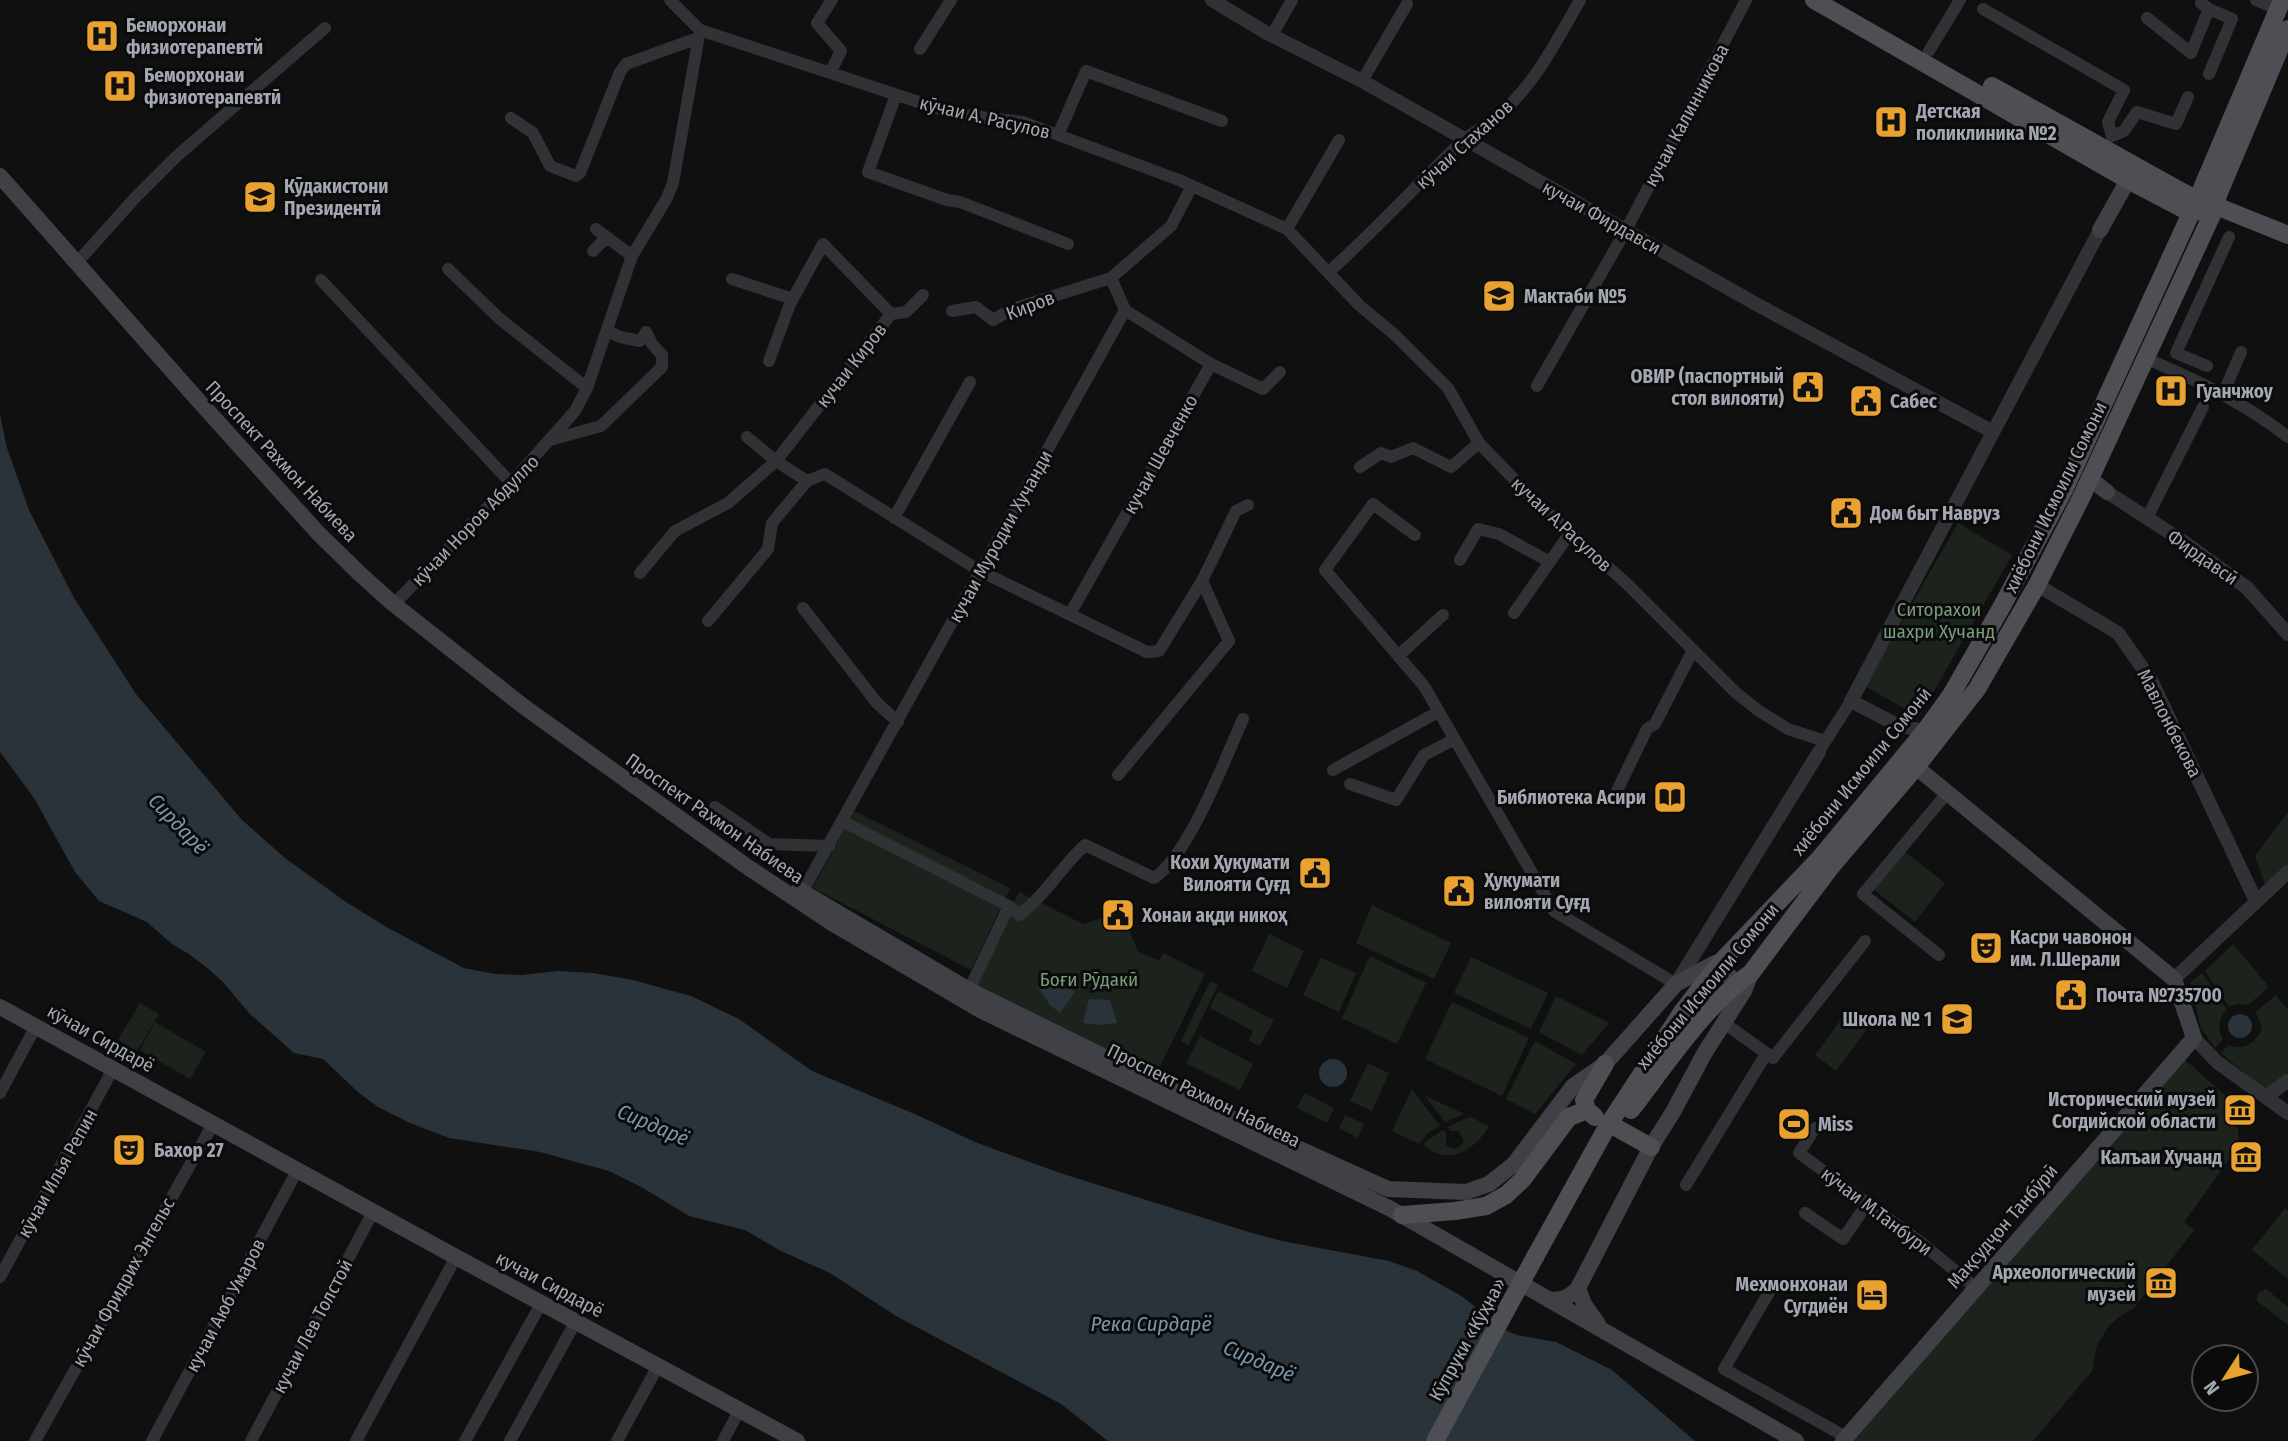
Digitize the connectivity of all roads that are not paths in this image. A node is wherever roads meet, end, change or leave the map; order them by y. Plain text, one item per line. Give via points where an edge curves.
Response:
1 (670, 0) edge
2 (832, 0) edge
3 (951, 0) edge
4 (1212, 0) edge
5 (1292, 0) edge
6 (1580, 0) edge
7 (1746, 0) edge
8 (1814, 0) edge
9 (1837, 0) edge
10 (1960, 0) edge
11 (2256, 0) edge
12 (1406, 4) dead end
13 (2206, 4) edge
14 (2281, 5) edge
15 (1983, 9) dead end
16 (2147, 18) dead end
17 (325, 28) dead end
18 (2288, 29) edge
19 (699, 34) junction
20 (1272, 35) junction
21 (920, 49) dead end
22 (1929, 51) junction
23 (830, 73) junction
24 (2210, 74) dead end
25 (1362, 81) junction
26 (896, 94) junction
27 (2188, 97) dead end
28 (511, 118) dead end
29 (1222, 121) dead end
30 (1058, 135) junction
31 (1464, 139) junction
32 (1339, 140) dead end
33 (2108, 143) junction
34 (0, 164) edge
35 (0, 176) edge
36 (2128, 180) junction
37 (1192, 186) junction
38 (2217, 200) junction
39 (2194, 206) junction
40 (2288, 225) edge
41 (1287, 229) junction
42 (1626, 230) junction
43 (2100, 230) joint
44 (2288, 235) edge
45 (2229, 237) dead end
46 (1068, 244) dead end
47 (593, 251) dead end
48 (632, 256) junction
49 (82, 257) junction
50 (448, 269) dead end
51 (1329, 272) junction
52 (1111, 278) junction
53 (732, 279) dead end
54 (321, 280) dead end
55 (923, 295) dead end
56 (793, 299) junction
57 (1125, 310) junction
58 (952, 311) dead end
59 (891, 314) junction
60 (608, 331) junction
61 (2241, 352) dead end
62 (2145, 358) junction
63 (769, 362) dead end
64 (1211, 364) junction
65 (2207, 366) dead end
66 (1280, 372) dead end
67 (970, 382) dead end
68 (1537, 386) dead end
69 (587, 388) junction
70 (2223, 394) junction
71 (2203, 407) dead end
72 (1993, 432) junction
73 (747, 438) dead end
74 (2288, 438) edge
75 (550, 440) junction
76 (1479, 443) junction
77 (776, 461) junction
78 (1360, 467) dead end
79 (2089, 478) junction
80 (807, 481) junction
81 (511, 483) junction
82 (2107, 492) joint
83 (1242, 508) dead end
84 (894, 518) junction
85 (2147, 518) junction
86 (2047, 519) junction
87 (2065, 530) junction
88 (1570, 533) junction
89 (1415, 535) dead end
90 (1460, 560) dead end
91 (1550, 562) junction
92 (980, 571) junction
93 (640, 573) dead end
94 (1202, 581) junction
95 (2037, 585) junction
96 (399, 599) junction
97 (803, 608) dead end
98 (1514, 613) dead end
99 (1070, 614) junction
100 (1443, 615) dead end
101 (708, 621) dead end
102 (2288, 634) edge
103 (1693, 650) junction
104 (1398, 656) junction
105 (1851, 701) junction
106 (1438, 712) junction
107 (1243, 719) dead end
108 (898, 722) junction
109 (1925, 731) junction
110 (1453, 740) junction
111 (1822, 747) junction
112 (1916, 767) junction
113 (1333, 770) dead end
114 (1118, 775) dead end
115 (1350, 784) dead end
116 (1947, 793) junction
117 (1613, 799) dead end
118 (715, 807) dead end
119 (842, 821) junction
120 (829, 846) junction
121 (2288, 872) edge
122 (800, 896) junction
123 (2256, 901) junction
124 (1009, 906) junction
125 (1865, 941) dead end
126 (1939, 956) dead end
127 (1719, 964) junction
128 (1751, 973) junction
129 (2174, 979) junction
130 (1676, 984) junction
131 (1736, 984) junction
132 (969, 990) junction
133 (0, 1007) edge
134 (1724, 1023) junction
135 (36, 1026) junction
136 (2194, 1038) junction
137 (1766, 1054) junction
138 (1605, 1064) junction
139 (113, 1069) junction
140 (2288, 1081) edge
141 (0, 1093) edge
142 (2267, 1097) junction
143 (1587, 1110) junction
144 (2288, 1113) edge
145 (214, 1124) junction
146 (1612, 1128) junction
147 (1815, 1128) dead end
148 (1651, 1147) junction
149 (291, 1166) junction
150 (1686, 1185) dead end
151 (1413, 1190) junction
152 (1867, 1204) junction
153 (373, 1212) junction
154 (1805, 1213) dead end
155 (1402, 1215) junction
156 (456, 1257) junction
157 (1540, 1259) junction
158 (0, 1277) edge
159 (1976, 1287) junction
160 (1578, 1288) junction
161 (1771, 1289) dead end
162 (1549, 1300) junction
163 (542, 1302) junction
164 (576, 1321) junction
165 (1605, 1331) junction
166 (658, 1366) junction
167 (740, 1409) junction
168 (1845, 1439) edge
169 (34, 1441) edge
170 (152, 1441) edge
171 (251, 1441) edge
172 (356, 1441) edge
173 (465, 1441) edge
174 (510, 1441) edge
175 (617, 1441) edge
176 (723, 1441) edge
177 (797, 1441) edge
178 (1434, 1441) edge
179 (1446, 1441) edge
180 (1796, 1441) edge

1 - 19 street, кӯчаи А. Расулов
2 - 23 street via 817,23 841,51
3 - 21 street
4 - 20 street, кучаи Фирдавси
5 - 20 street
6 - 31 street, кӯчаи Стаханов via 1517,96 1493,120
7 - 42 street, кучаи Калинникова
8 - 36 main road
9 - 22 main road
10 - 22 street
11 - 14 street
12 - 25 street
13 - 16 street via 2191,53
13 - 24 street via 2232,19
14 - 39 main road
15 - 33 street via 2124,90 2108,122
17 - 49 street via 178,156
18 - 38 main road, хиёбони Исмоили Сомони
19 - 23 street, кӯчаи А. Расулов
19 - 28 street via 626,64 576,176 550,166 533,133
19 - 48 street, кӯчаи Норов Абдулло via 673,183
20 - 25 street, кучаи Фирдавси
22 - 33 main road
23 - 26 street, кӯчаи А. Расулов
25 - 31 street, кучаи Фирдавси
26 - 30 street, кӯчаи А. Расулов via 955,114 1023,122
26 - 46 street via 868,172
27 - 33 street via 2176,124 2137,112
29 - 30 street via 1086,71
30 - 37 street, кӯчаи А. Расулов
31 - 42 street, кучаи Фирдавси
31 - 51 street, кӯчаи Стаханов
32 - 41 street
33 - 39 main road
34 - 49 main road, Проспект Рахмон Набиева
35 - 122 main road, Проспект Рахмон Набиева via 318,533 391,602 534,714
36 - 39 main road
36 - 43 main road
37 - 41 street, кӯчаи А. Расулов
37 - 52 street via 1171,226
38 - 39 main road
38 - 40 main road
38 - 44 main road
38 - 62 main road, хиёбони Исмоили Сомони
39 - 86 main road, хиёбони Исмоили Сомонӣ
41 - 51 street, кӯчаи А. Расулов
42 - 68 street, кучаи Калинникова
42 - 72 street, кучаи Фирдавси
43 - 72 street
45 - 65 street via 2176,353
47 - 48 street via 601,233
48 - 60 street, кӯчаи Норов Абдулло
49 - 96 main road, Проспект Рахмон Набиева via 322,527
50 - 69 street via 500,319
51 - 76 street, кучаи А.Расулов via 1448,388
52 - 57 street
52 - 58 street, Киров via 1013,309 993,320 976,307
53 - 56 street
54 - 81 street
55 - 59 street via 906,312
56 - 59 street, кучаи Киров via 823,243
56 - 63 street
57 - 64 street
57 - 92 street, кучаи Муродии Хучанди
59 - 77 street, кучаи Киров
60 - 69 street, кӯчаи Норов Абдулло
60 - 75 street, кӯчаи Норов Абдулло via 640,341 646,332 662,355 662,367 601,426
61 - 70 street
62 - 70 street
62 - 79 main road, хиёбони Исмоили Сомони
64 - 66 street via 1262,389
64 - 99 street, кучаи Шевченко
67 - 84 street
69 - 75 street, кӯчаи Норов Абдулло via 575,411
70 - 74 street
71 - 85 street
72 - 105 street
73 - 77 street
75 - 81 street, кӯчаи Норов Абдулло
76 - 78 street via 1451,467 1413,448 1391,457 1381,453
76 - 88 street, кучаи А.Расулов
77 - 80 street
77 - 93 street, кучаи Киров via 728,503 675,531
79 - 82 main road
79 - 87 main road, хиёбони Исмоили Сомони
80 - 84 street via 825,474
80 - 101 street via 772,523 768,549
81 - 96 street, кӯчаи Норов Абдулло
82 - 85 street, Фирдавсӣ
83 - 94 street
84 - 92 street
85 - 102 street, Фирдавсӣ via 2247,588
86 - 87 main road via 2058,519
86 - 109 main road, хиёбони Исмоили Сомонӣ via 1951,695
87 - 95 main road, хиёбони Исмоили Сомони
88 - 91 street
88 - 103 street, кучаи А.Расулов
89 - 104 street via 1373,504 1325,570
90 - 91 street via 1478,529 1522,544
91 - 98 street
92 - 99 street
92 - 108 street, кучаи Муродии Хучанди
94 - 99 street via 1159,651 1147,652
94 - 114 street via 1229,641
95 - 112 main road, хиёбони Исмоили Сомони via 1977,689
95 - 123 street, Мавлонбекова via 2118,633 2151,680
96 - 122 main road, Проспект Рахмон Набиева via 584,742
97 - 108 street via 877,703
100 - 104 street
103 - 111 street, кучаи А.Расулов via 1759,711
103 - 117 street
104 - 106 street via 1424,686
105 - 109 street via 1897,725
105 - 111 street
106 - 110 street
106 - 113 street
107 - 124 street via 1200,813 1163,873 1154,878 1085,845 1031,906 1018,915
108 - 119 street, кучаи Муродии Хучанди
109 - 127 main road, хиёбони Исмоили Сомонӣ via 1820,858
110 - 115 street via 1424,755 1396,800
110 - 130 street via 1554,911
111 - 130 street
112 - 116 main road
112 - 128 main road, хиёбони Исмоили Сомони via 1830,868
116 - 126 street via 1863,894
116 - 129 main road
118 - 120 street via 769,844
119 - 120 street, кучаи Муродии Хучанди
119 - 124 street
120 - 122 street, кучаи Муродии Хучанди
121 - 123 street
122 - 132 main road, Проспект Рахмон Набиева
122 - 155 main road, Проспект Рахмон Набиева via 982,1011
123 - 129 street
124 - 132 street
125 - 137 street via 1773,1058
127 - 130 main road, Проспект Рахмон Набиева
127 - 131 main road
127 - 146 main road, хиёбони Исмоили Сомонӣ via 1682,1012
128 - 131 main road, хиёбони Исмоили Сомони
128 - 134 main road
129 - 136 main road
130 - 138 main road, Проспект Рахмон Набиева
131 - 146 main road, хиёбони Исмоили Сомони
132 - 151 main road, Проспект Рахмон Набиева via 1376,1184
133 - 135 main road, кӯчаи Сирдарё
134 - 137 street
134 - 148 main road
135 - 139 main road, кӯчаи Сирдарё
135 - 141 street
136 - 142 street via 2217,1062
136 - 159 main road, Мақсудҷон Танбӯрӣ
137 - 150 street
138 - 143 main road via 1585,1096
138 - 151 main road, Проспект Рахмон Набиева via 1573,1086 1514,1164 1489,1184 1466,1192
139 - 145 main road, кӯчаи Сирдарё
139 - 158 street, кӯчаи Илья Репин
140 - 142 street
142 - 144 street
143 - 146 main road
143 - 155 main road via 1569,1117 1506,1195 1486,1206
145 - 149 main road, кучаи Сирдарё
145 - 169 street, кӯчаи Фридрих Энгельс
146 - 148 main road
146 - 157 main road
147 - 152 street, кӯчаи М.Танбури via 1799,1153
148 - 160 main road
149 - 153 main road, кучаи Сирдарё
149 - 170 street, кучаи Аюб Умаров
151 - 155 main road
152 - 154 street via 1843,1238
152 - 159 street, кӯчаи М.Танбури
153 - 156 main road, кучаи Сирдарё
153 - 171 street, кучаи Лев Толстой
155 - 162 main road, Проспект Рахмон Набиева
156 - 163 main road, кучаи Сирдарё
156 - 172 street
157 - 178 main road, Кӯпруки «Кӯҳна», bridge
157 - 179 main road, Кӯпруки «Кӯҳна»
159 - 168 main road, Мақсудҷон Танбӯрӣ
160 - 162 main road via 1571,1296
160 - 165 main road
161 - 168 street via 1724,1368
162 - 165 main road, Проспект Рахмон Набиева
163 - 164 main road, кучаи Сирдарё
163 - 173 street
164 - 166 main road, кучаи Сирдарё
164 - 174 street
165 - 180 main road, Проспект Рахмон Набиева
166 - 167 main road, кучаи Сирдарё
166 - 175 street
167 - 176 street
167 - 177 main road, кучаи Сирдарё

